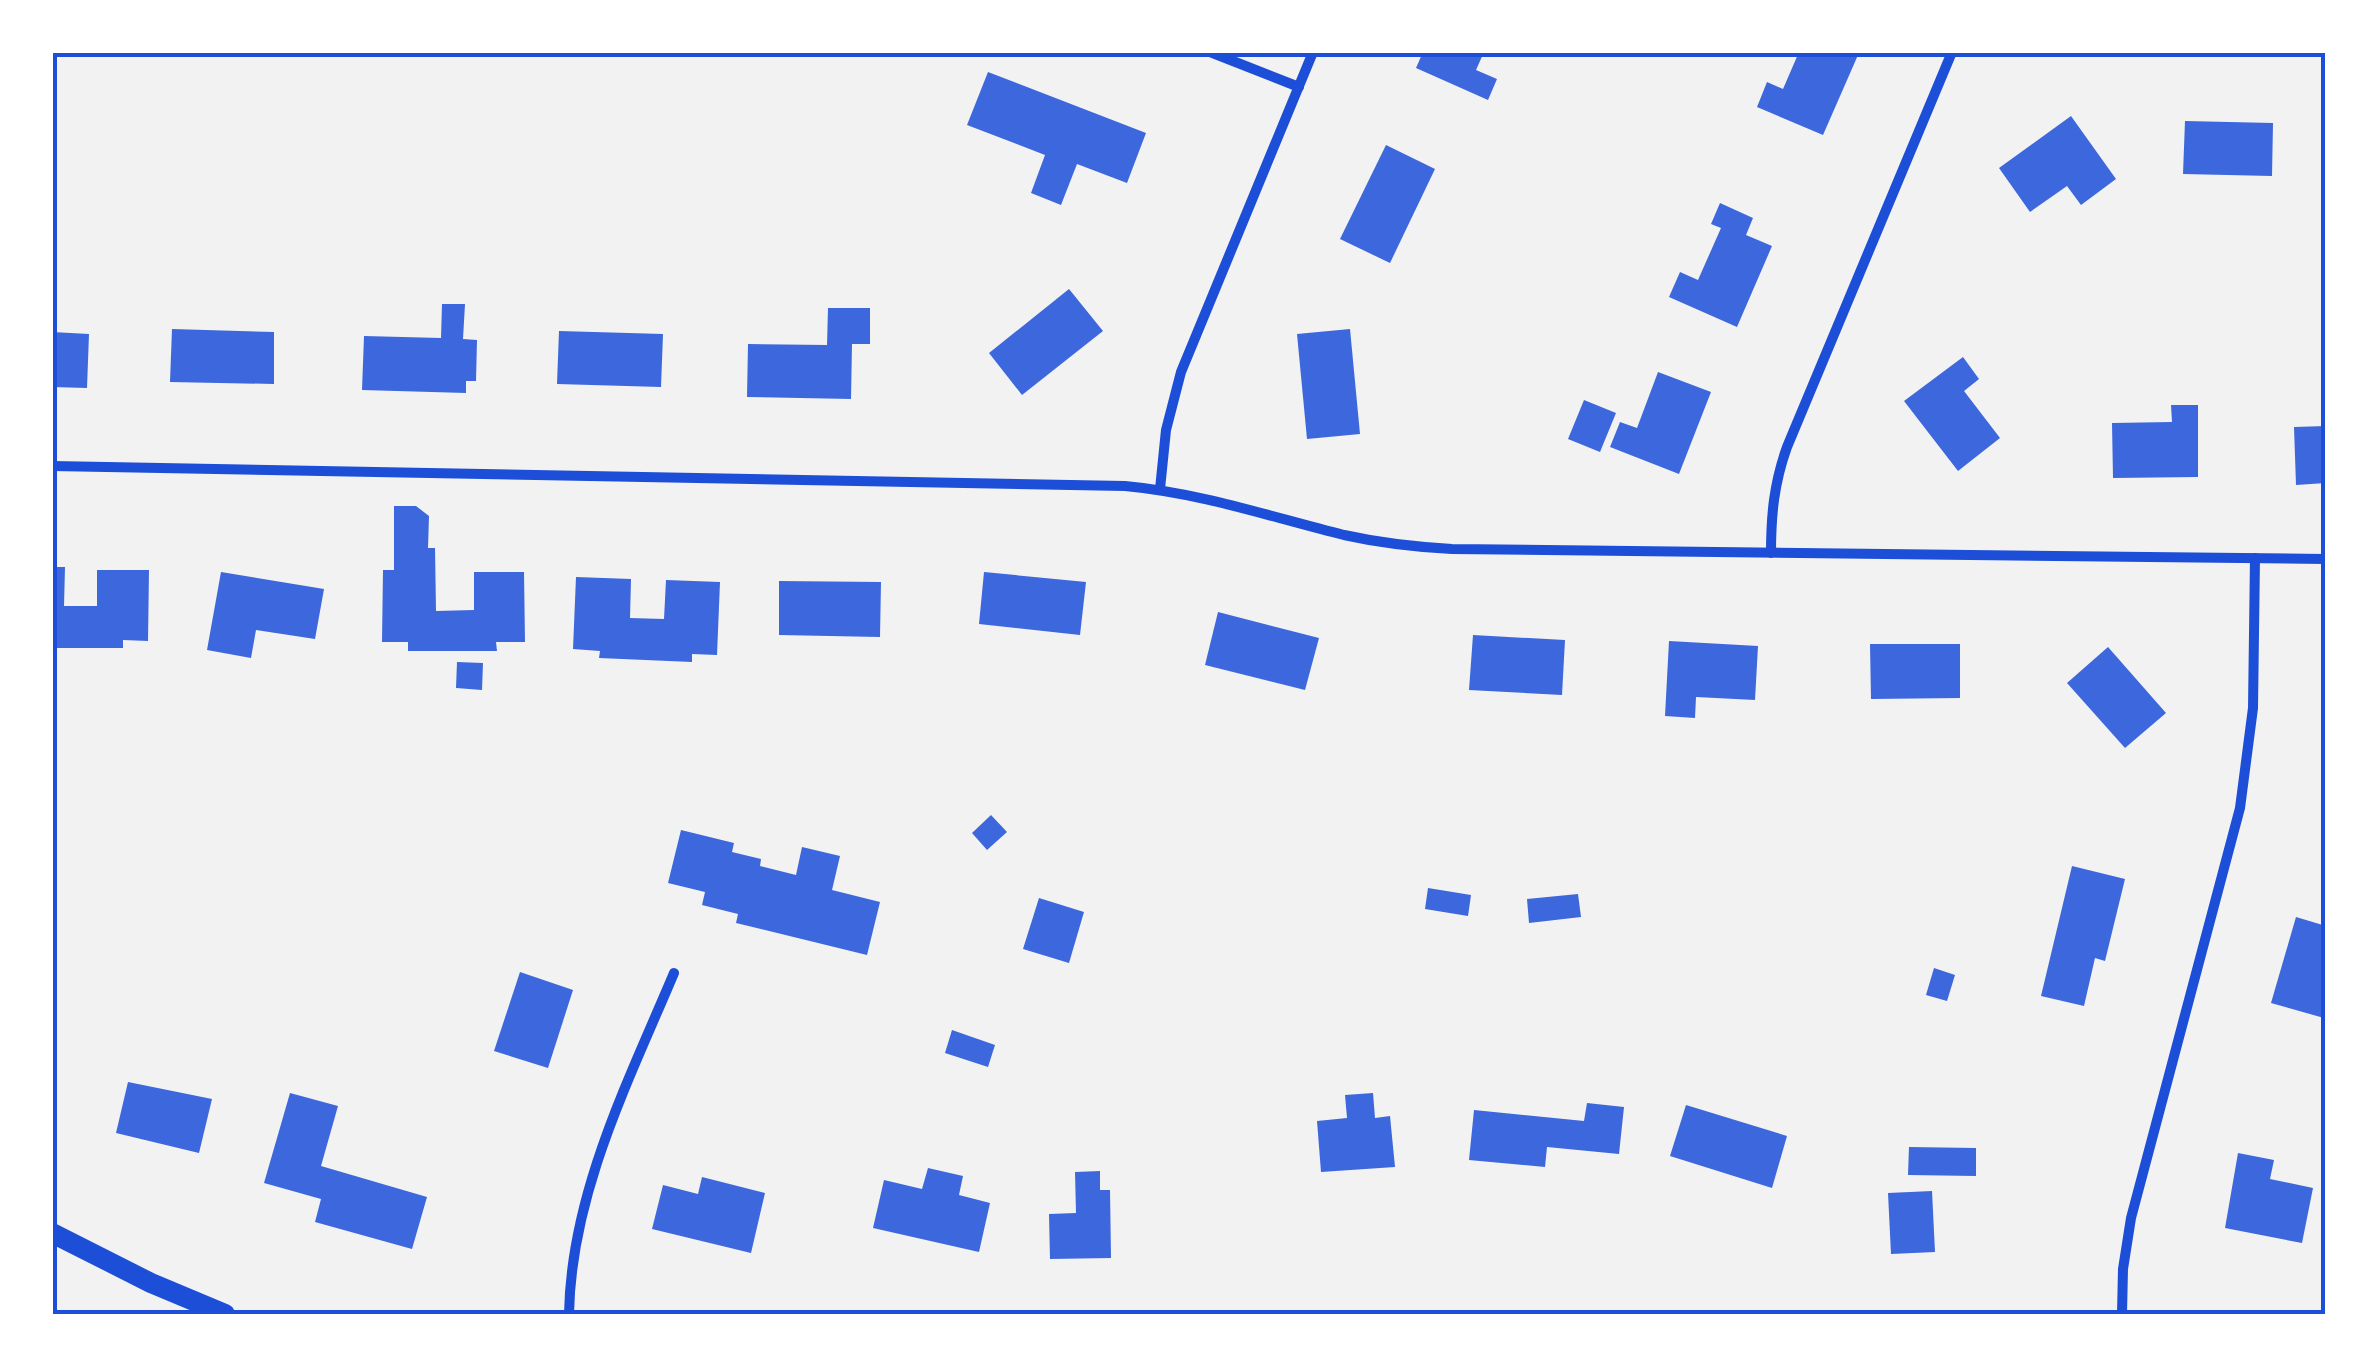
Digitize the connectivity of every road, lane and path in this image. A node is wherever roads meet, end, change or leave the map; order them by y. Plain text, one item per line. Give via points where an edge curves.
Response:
1 (1210, 52) edge
2 (1313, 52) edge
3 (1952, 52) edge
4 (1298, 87) junction
5 (52, 466) edge
6 (1160, 489) junction
7 (1771, 553) junction
8 (2255, 558) junction
9 (2326, 559) edge
10 (674, 973) dead end
11 (52, 1233) edge
12 (215, 1312) edge
13 (570, 1314) edge
14 (2122, 1314) edge

1 - 4 street
2 - 4 street
3 - 7 street via 1783,457 1771,509
4 - 6 street via 1181,372
5 - 6 street
6 - 7 street via 1416,547
7 - 8 street
8 - 9 street
8 - 14 street via 2246,774 2131,1218
10 - 13 street via 590,1185
11 - 12 main road

